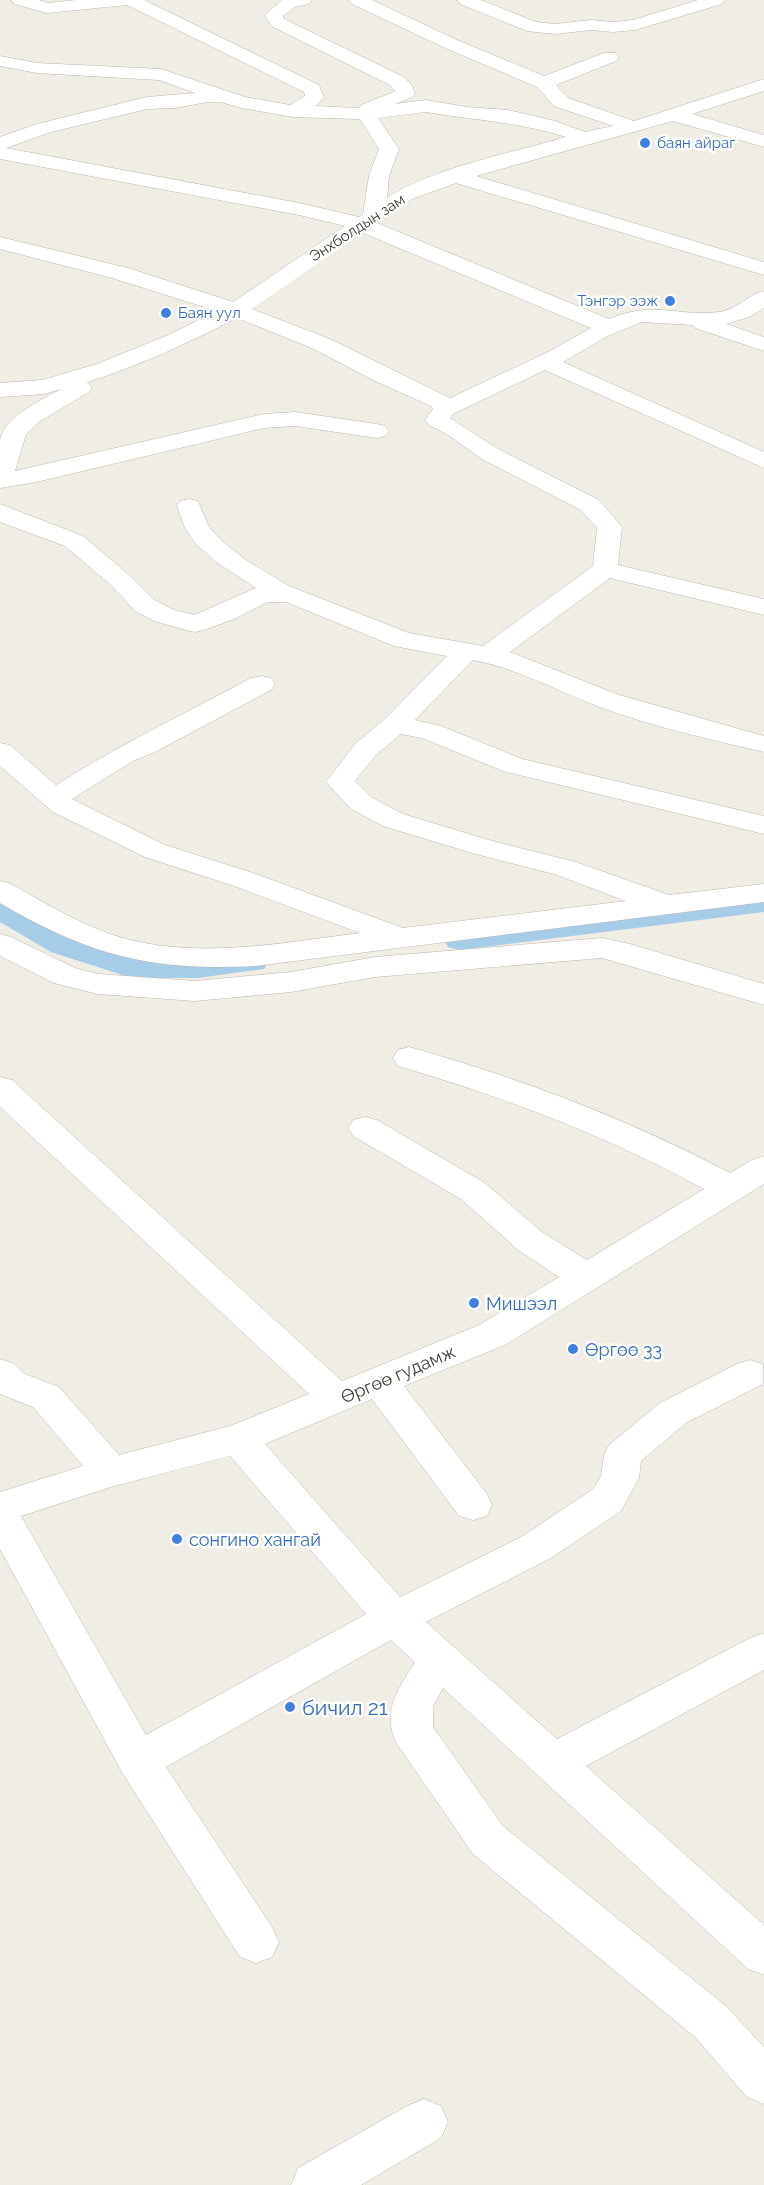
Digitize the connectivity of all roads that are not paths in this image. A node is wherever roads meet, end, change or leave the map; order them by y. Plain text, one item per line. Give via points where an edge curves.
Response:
1 (10, 0) edge
2 (20, 0) edge
3 (303, 0) edge
4 (358, 0) edge
5 (466, 0) edge
6 (716, 0) edge
7 (0, 4) edge
8 (610, 57) dead end
9 (0, 61) edge
10 (38, 68) junction
11 (7, 80) dead end
12 (544, 83) junction
13 (764, 85) edge
14 (231, 99) junction
15 (293, 111) junction
16 (366, 114) junction
17 (670, 114) junction
18 (634, 127) junction
19 (581, 139) junction
20 (764, 141) edge
21 (0, 144) edge
22 (0, 153) edge
23 (455, 176) junction
24 (367, 220) junction
25 (0, 243) edge
26 (764, 269) edge
27 (764, 297) edge
28 (236, 310) junction
29 (691, 319) junction
30 (609, 327) junction
31 (764, 344) edge
32 (545, 362) junction
33 (105, 369) junction
34 (0, 390) edge
35 (445, 409) junction
36 (376, 431) dead end
37 (764, 461) edge
38 (0, 480) edge
39 (189, 506) dead end
40 (0, 511) edge
41 (604, 568) junction
42 (284, 594) junction
43 (764, 607) edge
44 (478, 653) junction
45 (261, 684) dead end
46 (396, 724) junction
47 (764, 744) edge
48 (0, 751) edge
49 (54, 798) junction
50 (764, 825) edge
51 (0, 890) edge
52 (764, 892) edge
53 (667, 905) junction
54 (399, 937) junction
55 (0, 944) edge
56 (764, 995) edge
57 (409, 1058) dead end
58 (0, 1088) edge
59 (365, 1128) dead end
60 (764, 1168) edge
61 (731, 1188) junction
62 (586, 1277) junction
63 (0, 1373) edge
64 (750, 1374) dead end
65 (380, 1382) junction
66 (338, 1399) junction
67 (238, 1439) junction
68 (111, 1472) junction
69 (473, 1505) dead end
70 (0, 1507) edge
71 (0, 1513) edge
72 (394, 1617) junction
73 (764, 1650) edge
74 (438, 1660) junction
75 (138, 1761) junction
76 (554, 1762) junction
77 (256, 1942) dead end
78 (764, 1953) edge
79 (764, 2081) edge
80 (424, 2122) dead end
81 (315, 2185) edge

1 - 7 street
2 - 15 street via 47,8 130,0 312,89 315,98
3 - 16 street via 289,3 274,15 277,22 395,80 405,89 406,93 377,104
4 - 12 street
5 - 6 street via 533,27 555,29 635,25
8 - 12 street
9 - 10 street
10 - 11 street
10 - 14 street via 161,75
12 - 18 street via 561,102
13 - 17 street, Энхболдын зам
14 - 15 street
14 - 21 street via 207,96 147,103 44,128
15 - 16 street
16 - 19 street via 426,106 518,118
16 - 24 street via 389,149 379,176 377,199
17 - 18 street, Энхболдын зам
17 - 20 street
18 - 19 street, Энхболдын зам
19 - 23 street, Энхболдын зам
22 - 24 street
23 - 24 street, Энхболдын зам via 405,195
23 - 26 street
24 - 28 street, Энхболдын зам
24 - 30 street via 456,265
25 - 28 street via 120,273
27 - 29 street via 730,318
28 - 33 street, Энхболдын зам
28 - 35 street via 322,344 440,401
29 - 30 street via 638,316
29 - 31 street
30 - 32 street
32 - 35 street
32 - 37 street
33 - 34 street, Энхболдын зам via 44,387
33 - 38 street via 15,430
35 - 41 street via 437,420 490,454 590,505 610,526
36 - 38 street via 295,419 264,421 59,470
39 - 42 street via 198,529 208,541
40 - 42 street via 74,541 144,605 163,615 195,624 263,594
41 - 43 street
41 - 44 street
42 - 44 street via 403,640
44 - 46 street
44 - 47 street via 499,657 609,701
45 - 49 street via 123,755
46 - 50 street via 431,732 513,765
46 - 53 street via 366,749 340,782 361,803 393,820 565,868
48 - 49 street
49 - 54 street via 87,819 155,851
51 - 54 street via 80,934 166,957 255,956
52 - 53 street
53 - 54 street
55 - 56 street via 65,976 98,984 195,991 291,982 375,967 602,948
57 - 61 street via 484,1079 581,1115
58 - 66 street
59 - 62 street via 473,1191 530,1241
60 - 61 street, Өргөө гудамж
61 - 62 street, Өргөө гудамж
62 - 65 street, Өргөө гудамж via 492,1335
63 - 68 street via 12,1384 46,1397
64 - 72 street via 673,1413 623,1455 620,1478 607,1500 585,1516 537,1547
65 - 66 street, Өргөө гудамж
65 - 69 street
66 - 67 street, Өргөө гудамж
67 - 68 street, Өргөө гудамж
67 - 72 street
68 - 70 street, Өргөө гудамж
71 - 75 street
72 - 74 street
72 - 75 street
73 - 76 street
74 - 76 street
74 - 79 street via 412,1704 412,1731 488,1840 711,2022
75 - 77 street
76 - 78 street
80 - 81 street

